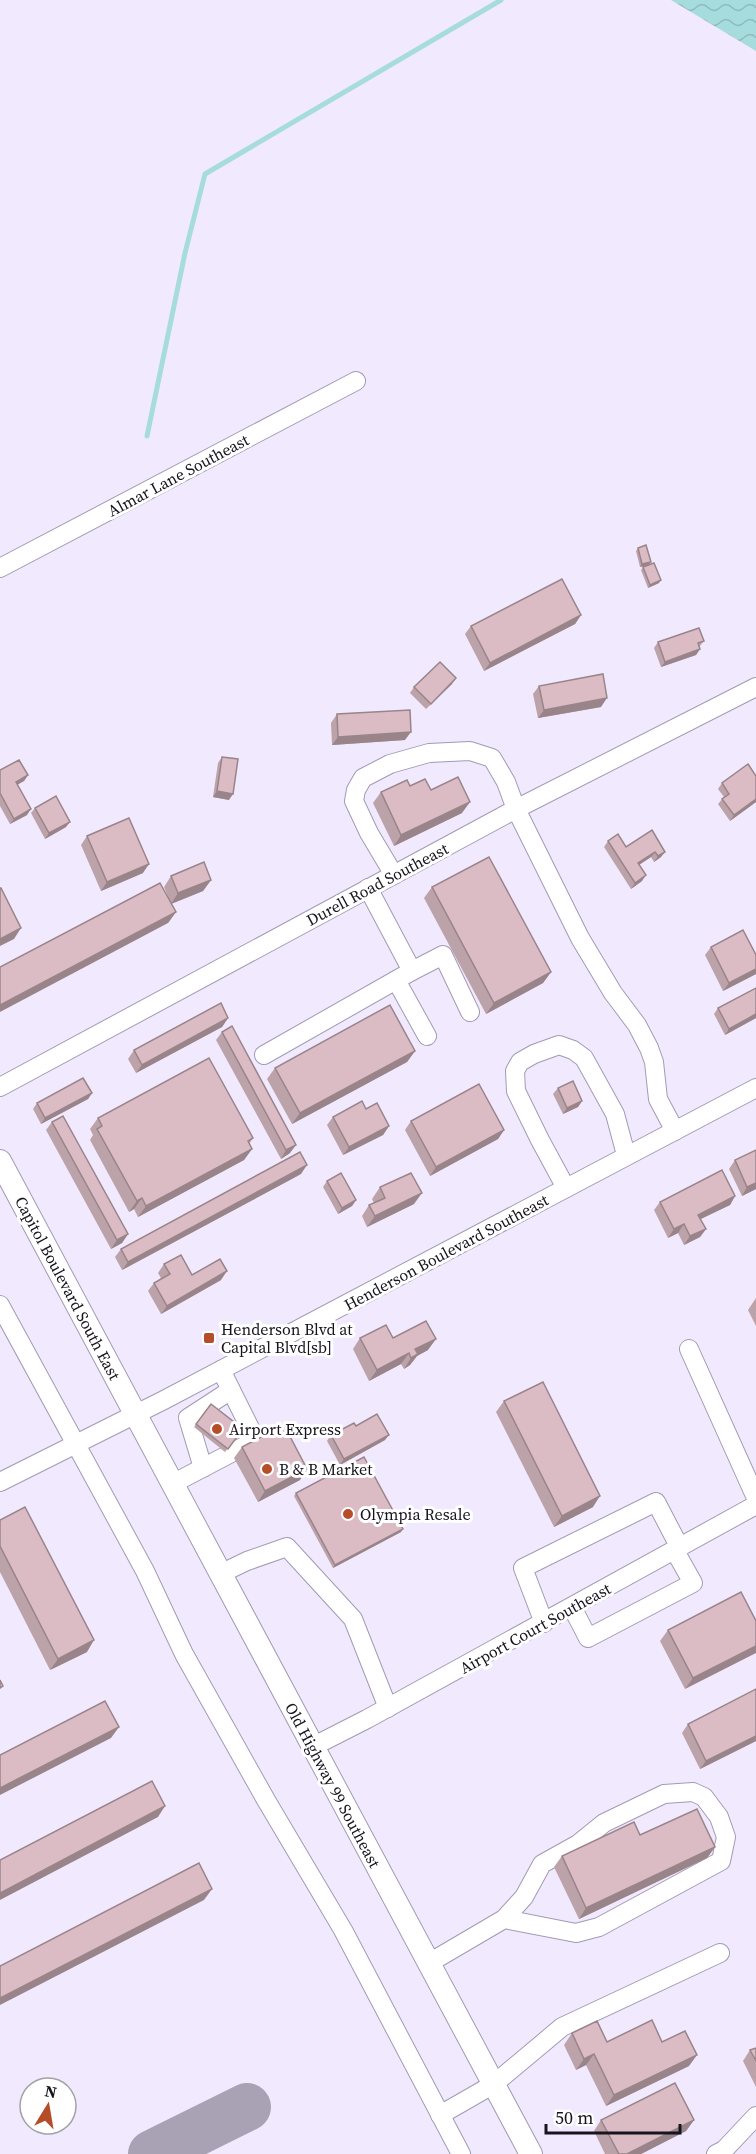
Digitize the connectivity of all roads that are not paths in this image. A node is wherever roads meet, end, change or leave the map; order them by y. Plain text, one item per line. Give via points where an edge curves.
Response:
1 (356, 381) dead end
2 (0, 568) edge
3 (756, 687) edge
4 (516, 809) junction
5 (393, 875) junction
6 (368, 888) junction
7 (404, 976) junction
8 (470, 1012) dead end
9 (427, 1035) dead end
10 (264, 1055) dead end
11 (0, 1087) edge
12 (756, 1088) edge
13 (675, 1131) junction
14 (626, 1155) junction
15 (0, 1161) edge
16 (566, 1188) junction
17 (0, 1305) edge
18 (6, 1329) edge
19 (689, 1349) dead end
20 (221, 1370) junction
21 (233, 1395) junction
22 (135, 1415) junction
23 (223, 1418) edge
24 (75, 1444) junction
25 (203, 1453) junction
26 (0, 1482) edge
27 (172, 1484) junction
28 (756, 1498) edge
29 (756, 1505) edge
30 (678, 1550) junction
31 (220, 1574) junction
32 (572, 1607) junction
33 (544, 1623) junction
34 (388, 1708) junction
35 (312, 1747) junction
36 (504, 1919) junction
37 (720, 1953) dead end
38 (429, 1963) junction
39 (494, 2084) junction
40 (440, 2115) junction
41 (756, 2116) edge
42 (461, 2154) edge
43 (531, 2154) edge
44 (716, 2154) edge

1 - 2 street, Almar Lane Southeast
3 - 4 street, Durell Road Southeast
4 - 5 street, Durell Road Southeast
4 - 5 street via 492,759 470,751 429,753 390,764 363,778 354,801
4 - 13 street via 602,977 638,1025 654,1062 658,1099
5 - 6 street, Durell Road Southeast
6 - 7 street
6 - 11 street, Durell Road Southeast
7 - 8 street via 443,955
7 - 9 street
7 - 10 street
12 - 13 street, Henderson Boulevard Southeast
13 - 14 street, Henderson Boulevard Southeast
14 - 16 street, Henderson Boulevard Southeast
14 - 16 street via 615,1114 584,1058 560,1045 534,1054 520,1062 515,1071 516,1091
15 - 22 main road, Capitol Boulevard South East
16 - 20 street, Henderson Boulevard Southeast
17 - 18 street
18 - 24 street
19 - 28 street
20 - 21 street
20 - 22 street, Henderson Boulevard Southeast
21 - 23 street
21 - 25 street via 188,1418
21 - 25 street via 256,1440
22 - 24 street, Henderson Boulevard Southeast
22 - 27 main road, Old Highway 99 Southeast
24 - 26 street, Henderson Boulevard Southeast
24 - 40 street via 145,1571 184,1654 343,1930
25 - 27 street
27 - 31 main road, Old Highway 99 Southeast
29 - 30 street, Airport Court Southeast
30 - 32 street, Airport Court Southeast
30 - 32 street via 693,1583 588,1638
30 - 33 street via 656,1502 523,1568
31 - 34 street via 287,1546 353,1619
31 - 35 main road, Old Highway 99 Southeast
32 - 33 street, Airport Court Southeast
33 - 34 street, Airport Court Southeast
34 - 35 street, Airport Court Southeast
35 - 38 main road, Old Highway 99 Southeast
36 - 36 street via 576,1933 599,1927 720,1861 726,1837 719,1816 704,1797 693,1792 664,1794 604,1823 578,1844 542,1864 524,1897
36 - 38 street
37 - 39 street via 562,2026
38 - 39 main road, Old Highway 99 Southeast
39 - 40 street
39 - 43 main road, Old Highway 99 Southeast
40 - 42 street
41 - 44 street

